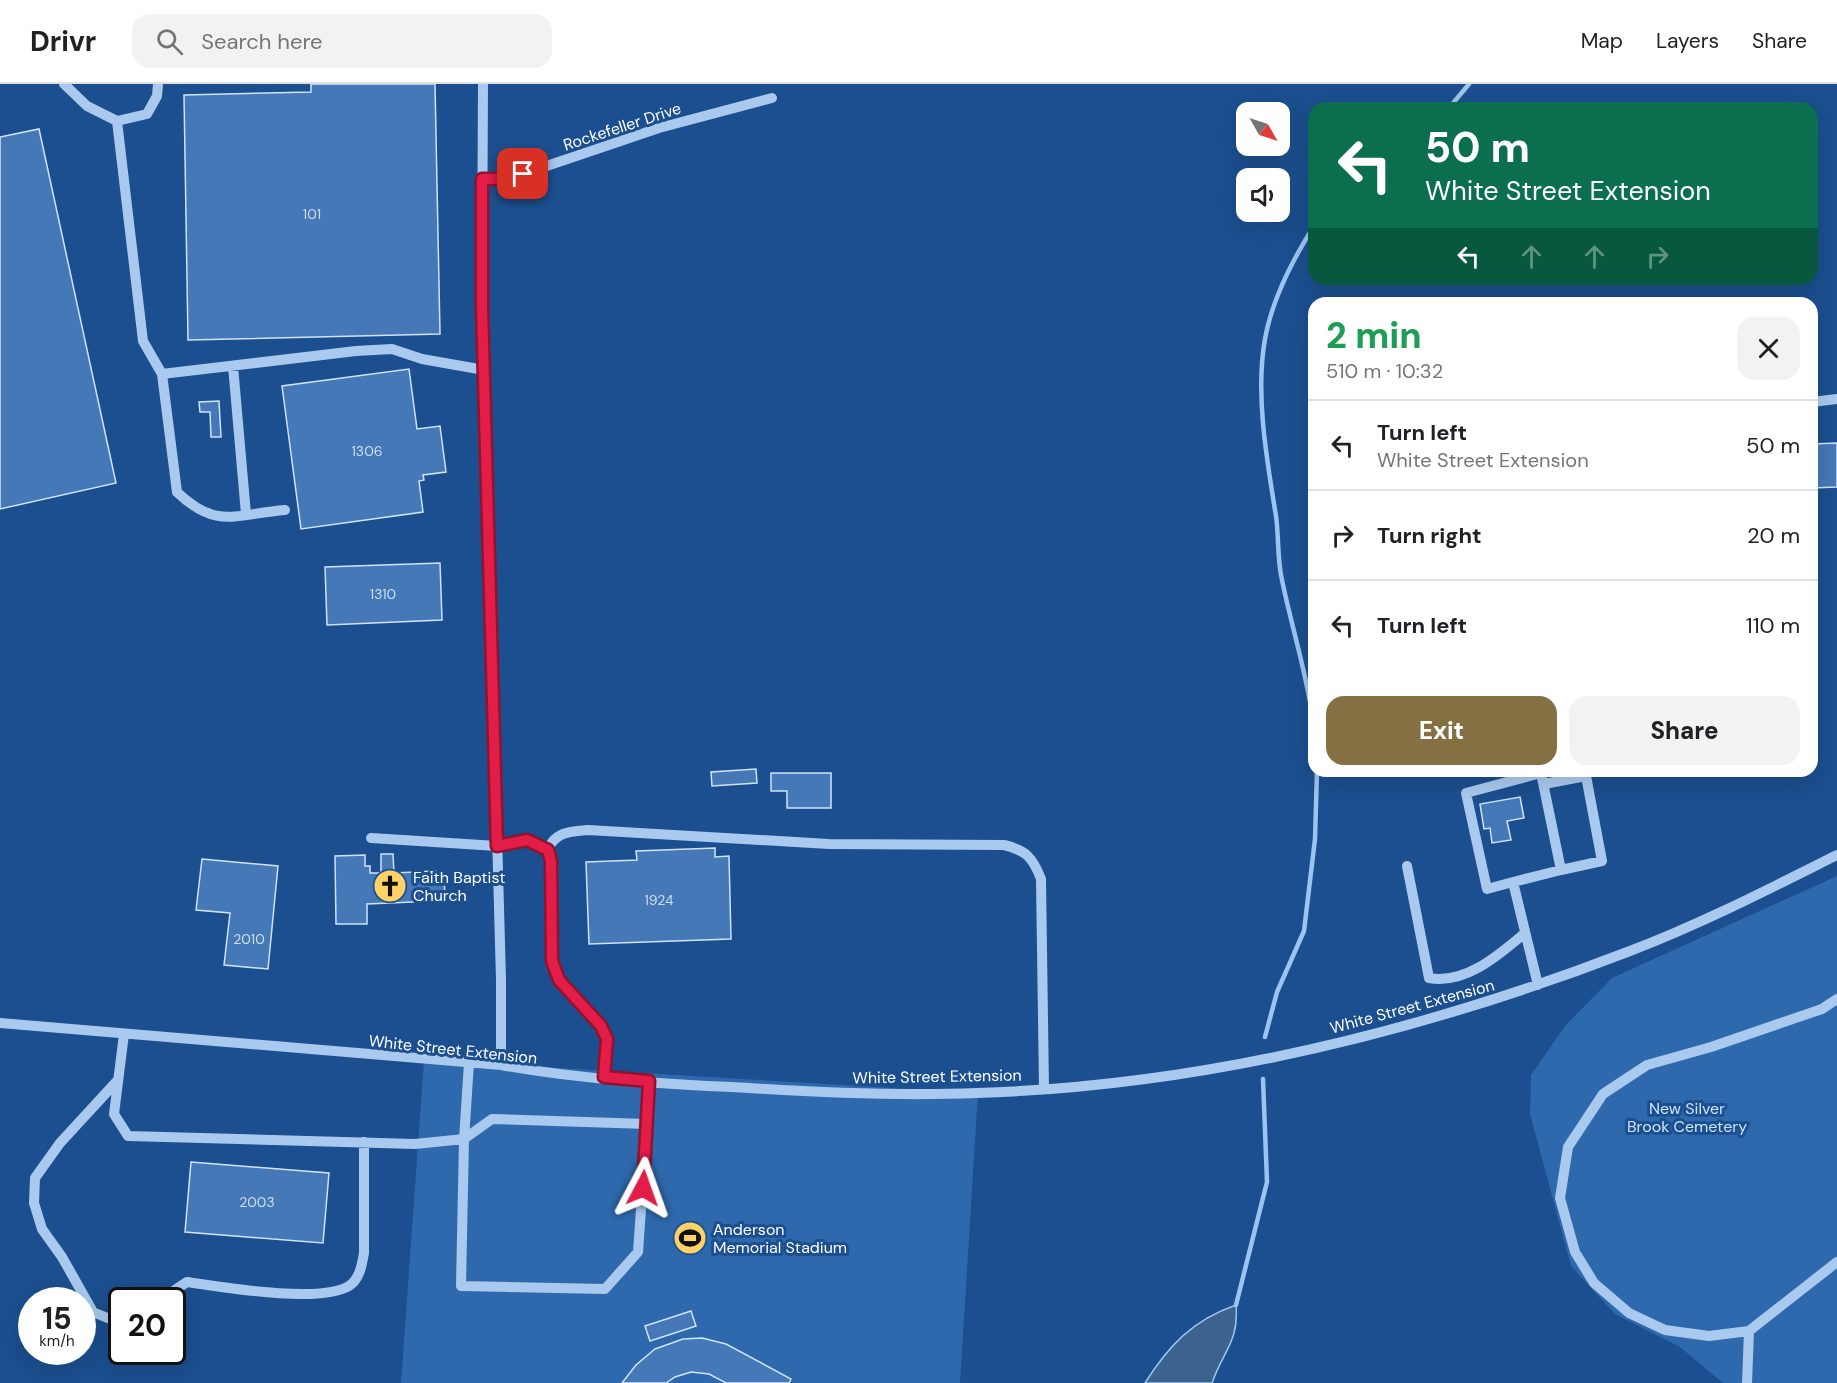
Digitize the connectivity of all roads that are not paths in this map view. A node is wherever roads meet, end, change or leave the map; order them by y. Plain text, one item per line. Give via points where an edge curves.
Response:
1 (64, 84) edge
2 (158, 84) edge
3 (483, 84) edge
4 (772, 98) dead end
5 (117, 121) junction
6 (482, 179) junction
7 (233, 366) junction
8 (484, 370) junction
9 (162, 374) junction
10 (1837, 399) edge
11 (1818, 401) edge
12 (285, 510) dead end
13 (246, 514) junction
14 (1526, 777) edge
15 (1542, 777) edge
16 (1582, 777) edge
17 (1587, 777) edge
18 (1544, 784) junction
19 (371, 838) dead end
20 (497, 846) junction
21 (548, 850) junction
22 (1837, 855) edge
23 (1407, 866) dead end
24 (1561, 870) junction
25 (1513, 882) junction
26 (1525, 933) junction
27 (1538, 985) junction
28 (1837, 999) edge
29 (0, 1023) edge
30 (124, 1034) junction
31 (469, 1063) junction
32 (501, 1065) junction
33 (604, 1077) junction
34 (118, 1080) junction
35 (649, 1081) junction
36 (1044, 1089) junction
37 (647, 1124) junction
38 (464, 1139) junction
39 (364, 1142) junction
40 (1837, 1262) edge
41 (180, 1287) edge
42 (108, 1318) edge
43 (1749, 1330) junction
44 (1747, 1383) edge

1 - 5 street via 87,106
2 - 5 street via 157,96 147,114
3 - 6 street
4 - 6 street, Rockefeller Drive via 659,128 523,174
5 - 9 street via 143,341
6 - 8 street
7 - 8 street via 392,350
7 - 9 street
7 - 13 street
8 - 20 street
9 - 13 street via 177,492 205,513 223,518
10 - 11 street
12 - 13 street
14 - 25 street via 1466,793 1487,889
15 - 18 street
16 - 18 street
17 - 24 street via 1602,861
18 - 24 street
19 - 20 street
20 - 21 street via 527,840
20 - 32 street
21 - 33 street via 552,961 559,980 601,1026 607,1039
21 - 36 street via 562,832 588,830 829,844 1004,845 1021,849 1034,860 1041,879
22 - 27 street, White Street Extension via 1687,927
23 - 26 street via 1429,978 1445,981 1493,961
24 - 25 street
25 - 26 street
26 - 27 street
27 - 36 street, White Street Extension via 1448,1013 1265,1058 1125,1081
28 - 43 street via 1811,1013 1647,1065 1603,1094 1568,1147 1560,1198 1575,1252 1594,1282 1629,1313 1665,1330 1709,1336
29 - 30 street, White Street Extension
30 - 31 street, White Street Extension
30 - 34 street
31 - 32 street, White Street Extension
31 - 38 street
32 - 33 street, White Street Extension
33 - 35 street, White Street Extension
34 - 39 street via 114,1114 128,1136
34 - 42 street via 60,1143 35,1178 34,1203 42,1229 93,1312
35 - 36 street, White Street Extension via 876,1093
35 - 37 street
37 - 38 street via 492,1119
37 - 38 street via 638,1252 605,1289 461,1286
38 - 39 street via 415,1144
39 - 41 street via 364,1253 361,1270 349,1286 317,1293 273,1293 187,1282
40 - 43 street
43 - 44 street

